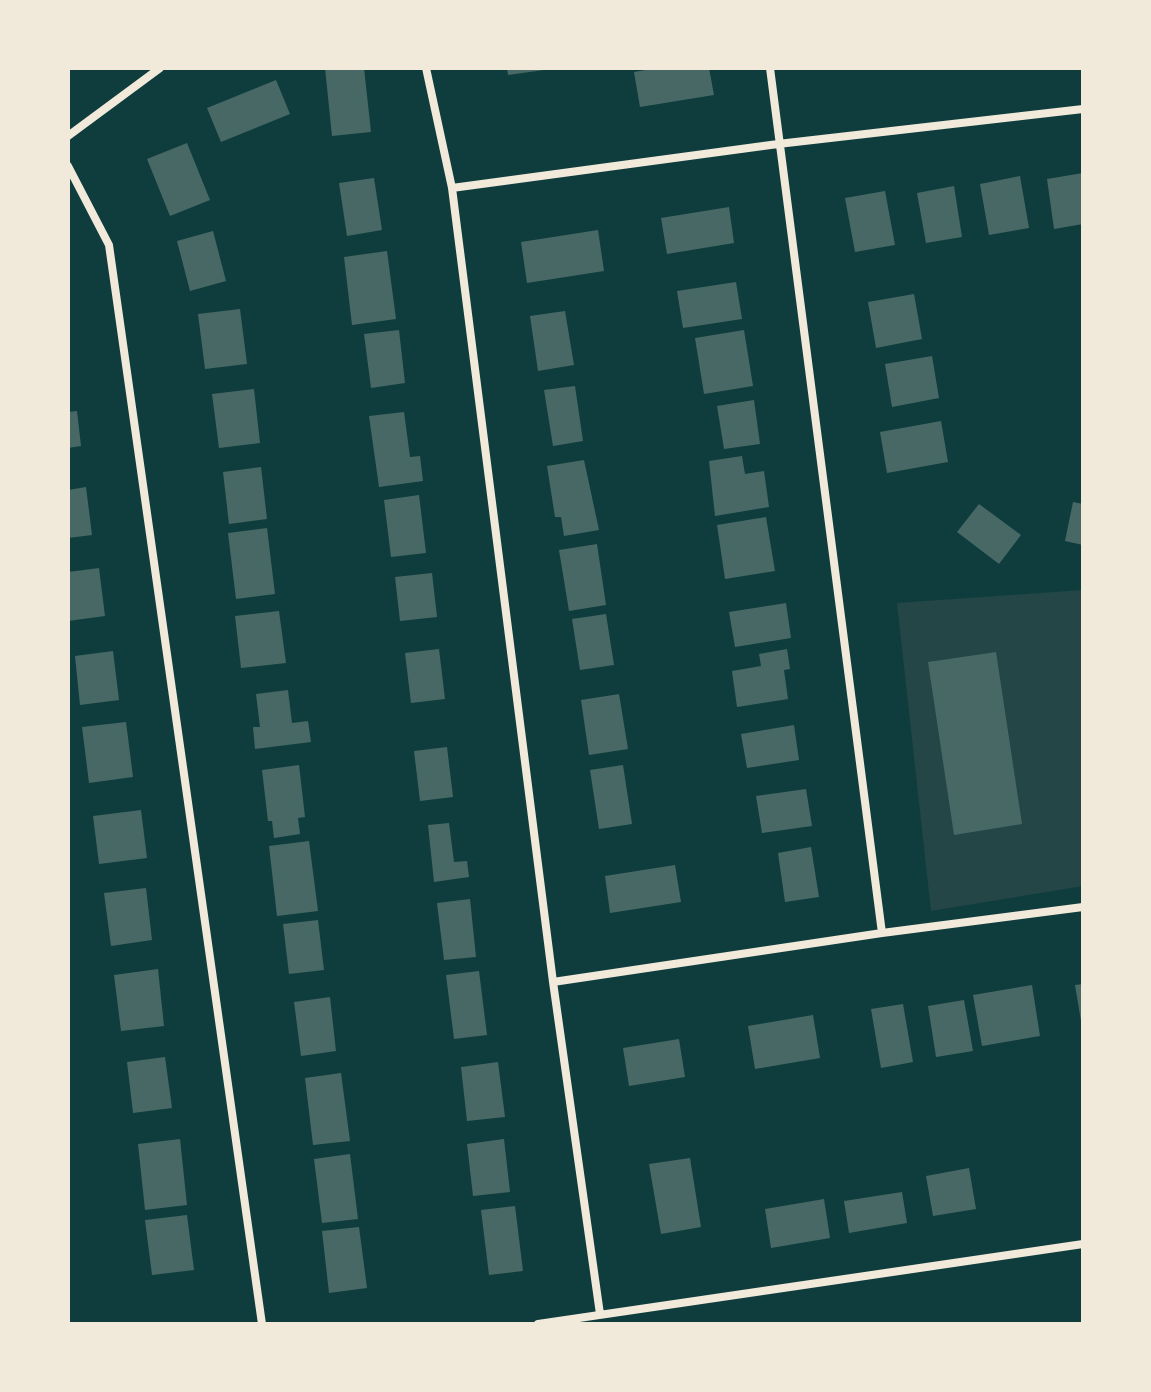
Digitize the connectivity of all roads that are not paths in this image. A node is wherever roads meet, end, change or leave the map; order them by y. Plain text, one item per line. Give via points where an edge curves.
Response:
1 (160, 68) edge
2 (426, 68) edge
3 (770, 68) edge
4 (1083, 109) edge
5 (68, 136) edge
6 (778, 144) junction
7 (68, 166) edge
8 (452, 188) junction
9 (1083, 907) edge
10 (882, 933) junction
11 (553, 982) junction
12 (1083, 1244) edge
13 (600, 1314) junction
14 (262, 1324) edge
15 (538, 1324) edge

1 - 5 street
2 - 8 street
3 - 6 street
4 - 6 street
6 - 8 street
6 - 10 street
7 - 14 street via 109,245
8 - 11 street
9 - 10 street
10 - 11 street
11 - 13 street
12 - 13 street
13 - 15 street

